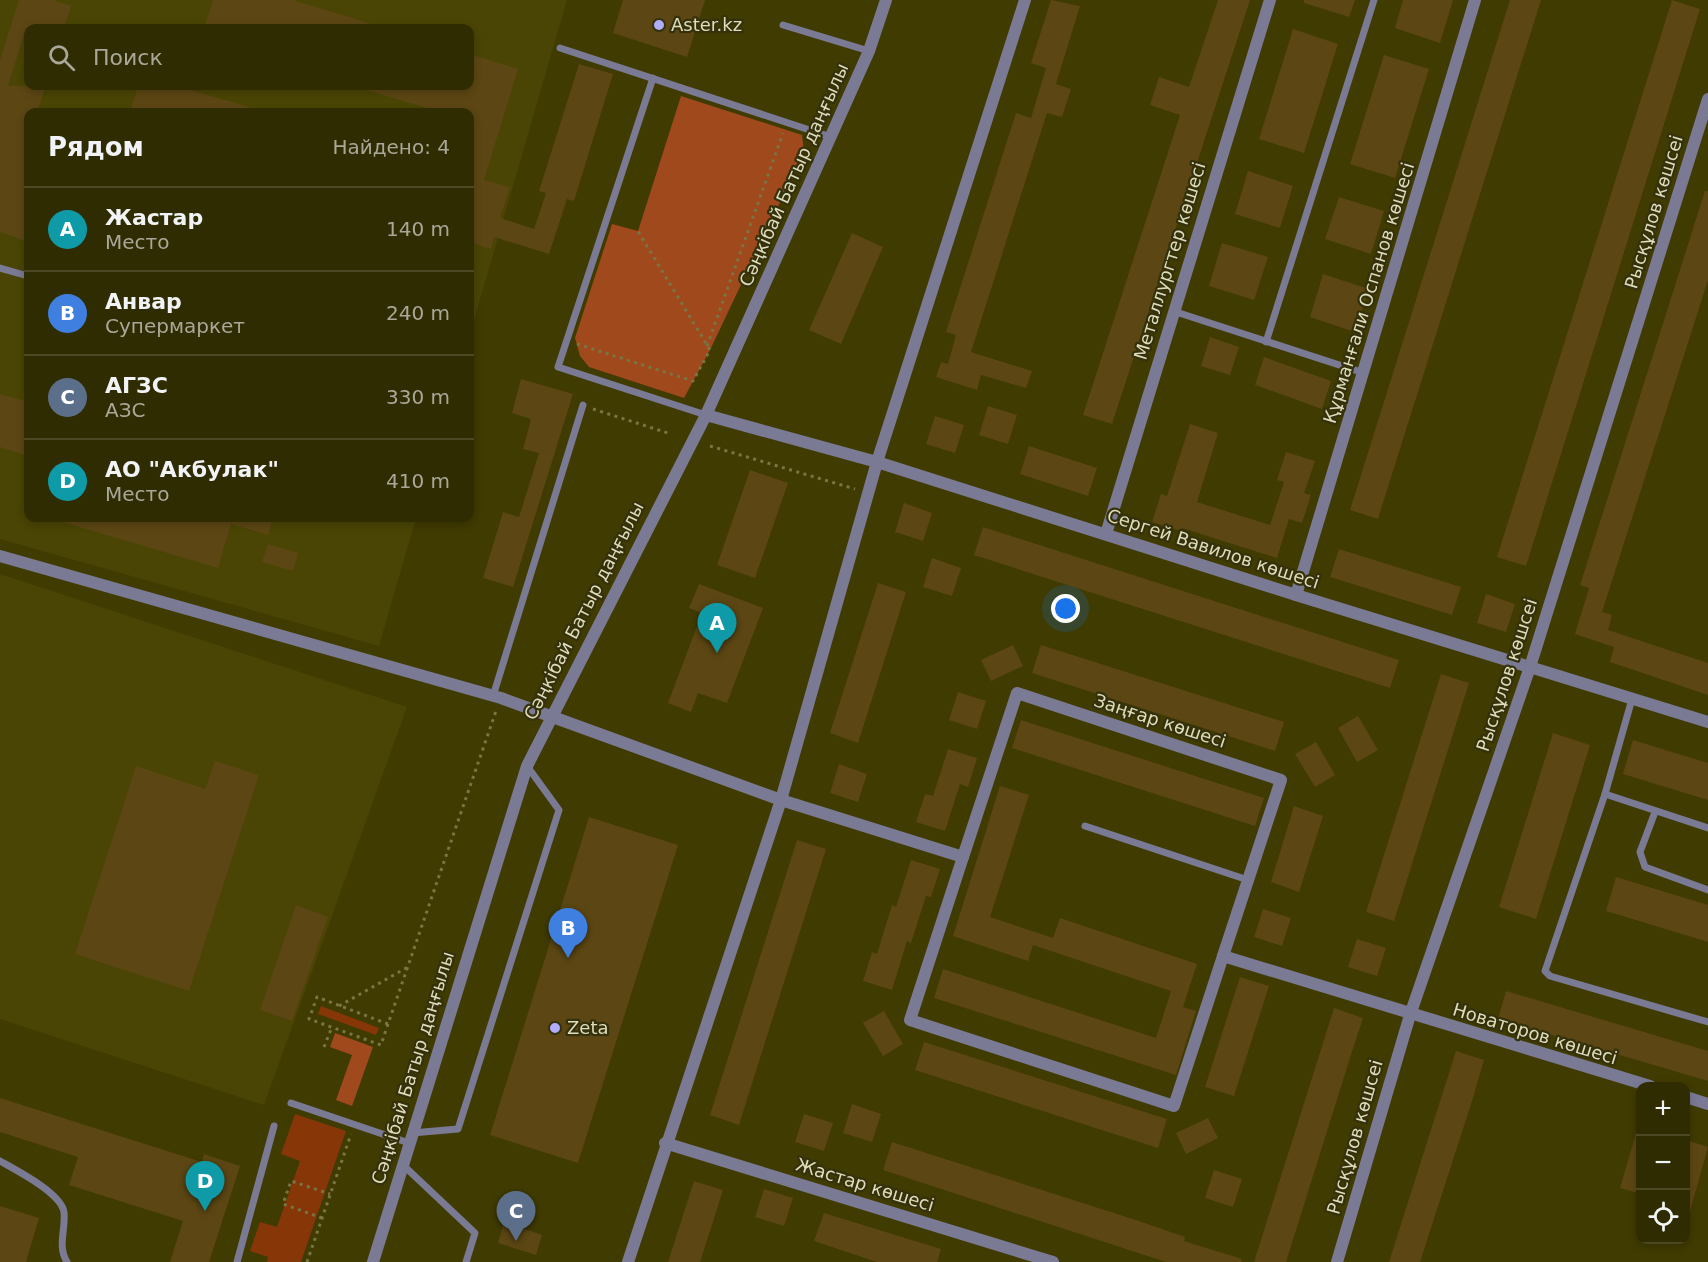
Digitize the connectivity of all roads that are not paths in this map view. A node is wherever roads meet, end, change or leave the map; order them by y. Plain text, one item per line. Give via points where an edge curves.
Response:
1 (886, 0) edge
2 (1024, 0) edge
3 (1270, 0) edge
4 (1374, 0) edge
5 (1475, 0) edge
6 (783, 25) dead end
7 (560, 48) dead end
8 (869, 51) junction
9 (653, 78) junction
10 (1708, 99) edge
11 (832, 137) junction
12 (0, 268) edge
13 (24, 275) edge
14 (1173, 311) junction
15 (1266, 342) junction
16 (1364, 373) junction
17 (583, 405) road end
18 (706, 415) junction
19 (877, 462) junction
20 (1106, 534) junction
21 (0, 556) edge
22 (1296, 596) junction
23 (1530, 667) junction
24 (497, 697) junction
25 (1632, 699) junction
26 (550, 716) junction
27 (1708, 722) edge
28 (526, 766) junction
29 (1605, 794) junction
30 (781, 800) junction
31 (1654, 812) junction
32 (1084, 826) dead end
33 (1708, 828) edge
34 (963, 857) junction
35 (1248, 880) junction
36 (1708, 890) edge
37 (1223, 956) junction
38 (1410, 1015) junction
39 (1708, 1022) edge
40 (1636, 1082) edge
41 (1690, 1098) edge
42 (291, 1102) dead end
43 (1708, 1104) edge
44 (274, 1126) dead end
45 (411, 1138) junction
46 (665, 1143) junction
47 (0, 1161) edge
48 (403, 1165) junction
49 (67, 1262) edge
50 (237, 1262) edge
51 (373, 1262) edge
52 (466, 1262) edge
53 (628, 1262) edge
54 (1053, 1262) edge
55 (1337, 1262) edge

1 - 8 street, Сәңкібай Батыр даңғылы
2 - 19 street
3 - 14 street, Металлургтер көшесі
4 - 15 lane
5 - 16 street, Құрманғали Оспанов көшесі
6 - 8 lane
7 - 9 lane
8 - 11 street, Сәңкібай Батыр даңғылы
9 - 11 lane
9 - 18 lane via 558,367
10 - 23 street, Рысқұлов көшсеі
11 - 18 street, Сәңкібай Батыр даңғылы
12 - 13 lane
14 - 15 lane
14 - 20 street, Металлургтер көшесі
15 - 16 lane
16 - 22 street, Құрманғали Оспанов көшесі
17 - 24 lane
18 - 19 street, Сергей Вавилов көшесі
18 - 26 street, Сәңкібай Батыр даңғылы
19 - 20 street, Сергей Вавилов көшесі
19 - 30 street
20 - 22 street, Сергей Вавилов көшесі
21 - 24 street
22 - 23 street, Сергей Вавилов көшесі
23 - 25 street, Сергей Вавилов көшесі
23 - 38 street, Рысқұлов көшсеі
24 - 26 street
25 - 27 street, Сергей Вавилов көшесі
25 - 29 lane
26 - 28 street, Сәңкібай Батыр даңғылы
26 - 30 street
28 - 45 street, Сәңкібай Батыр даңғылы
28 - 45 lane via 559,810 458,1129
29 - 31 lane
29 - 39 lane via 1545,971 1550,976
30 - 34 street
30 - 46 street
31 - 33 lane
31 - 36 lane via 1640,852 1645,867
32 - 35 lane
34 - 35 street, Заңғар көшесі via 1017,693 1281,780
34 - 37 street, Заңғар көшесі via 910,1020 1174,1106
35 - 37 street, Заңғар көшесі
37 - 38 street
38 - 40 street, Новаторов көшесі
38 - 55 street, Рысқұлов көшсеі
41 - 43 street
42 - 45 lane
44 - 50 lane
45 - 48 street, Сәңкібай Батыр даңғылы
46 - 53 street
46 - 54 street, Жастар көшесі
47 - 49 lane via 25,1174 60,1202
48 - 51 street, Сәңкібай Батыр даңғылы
48 - 52 lane via 475,1233

